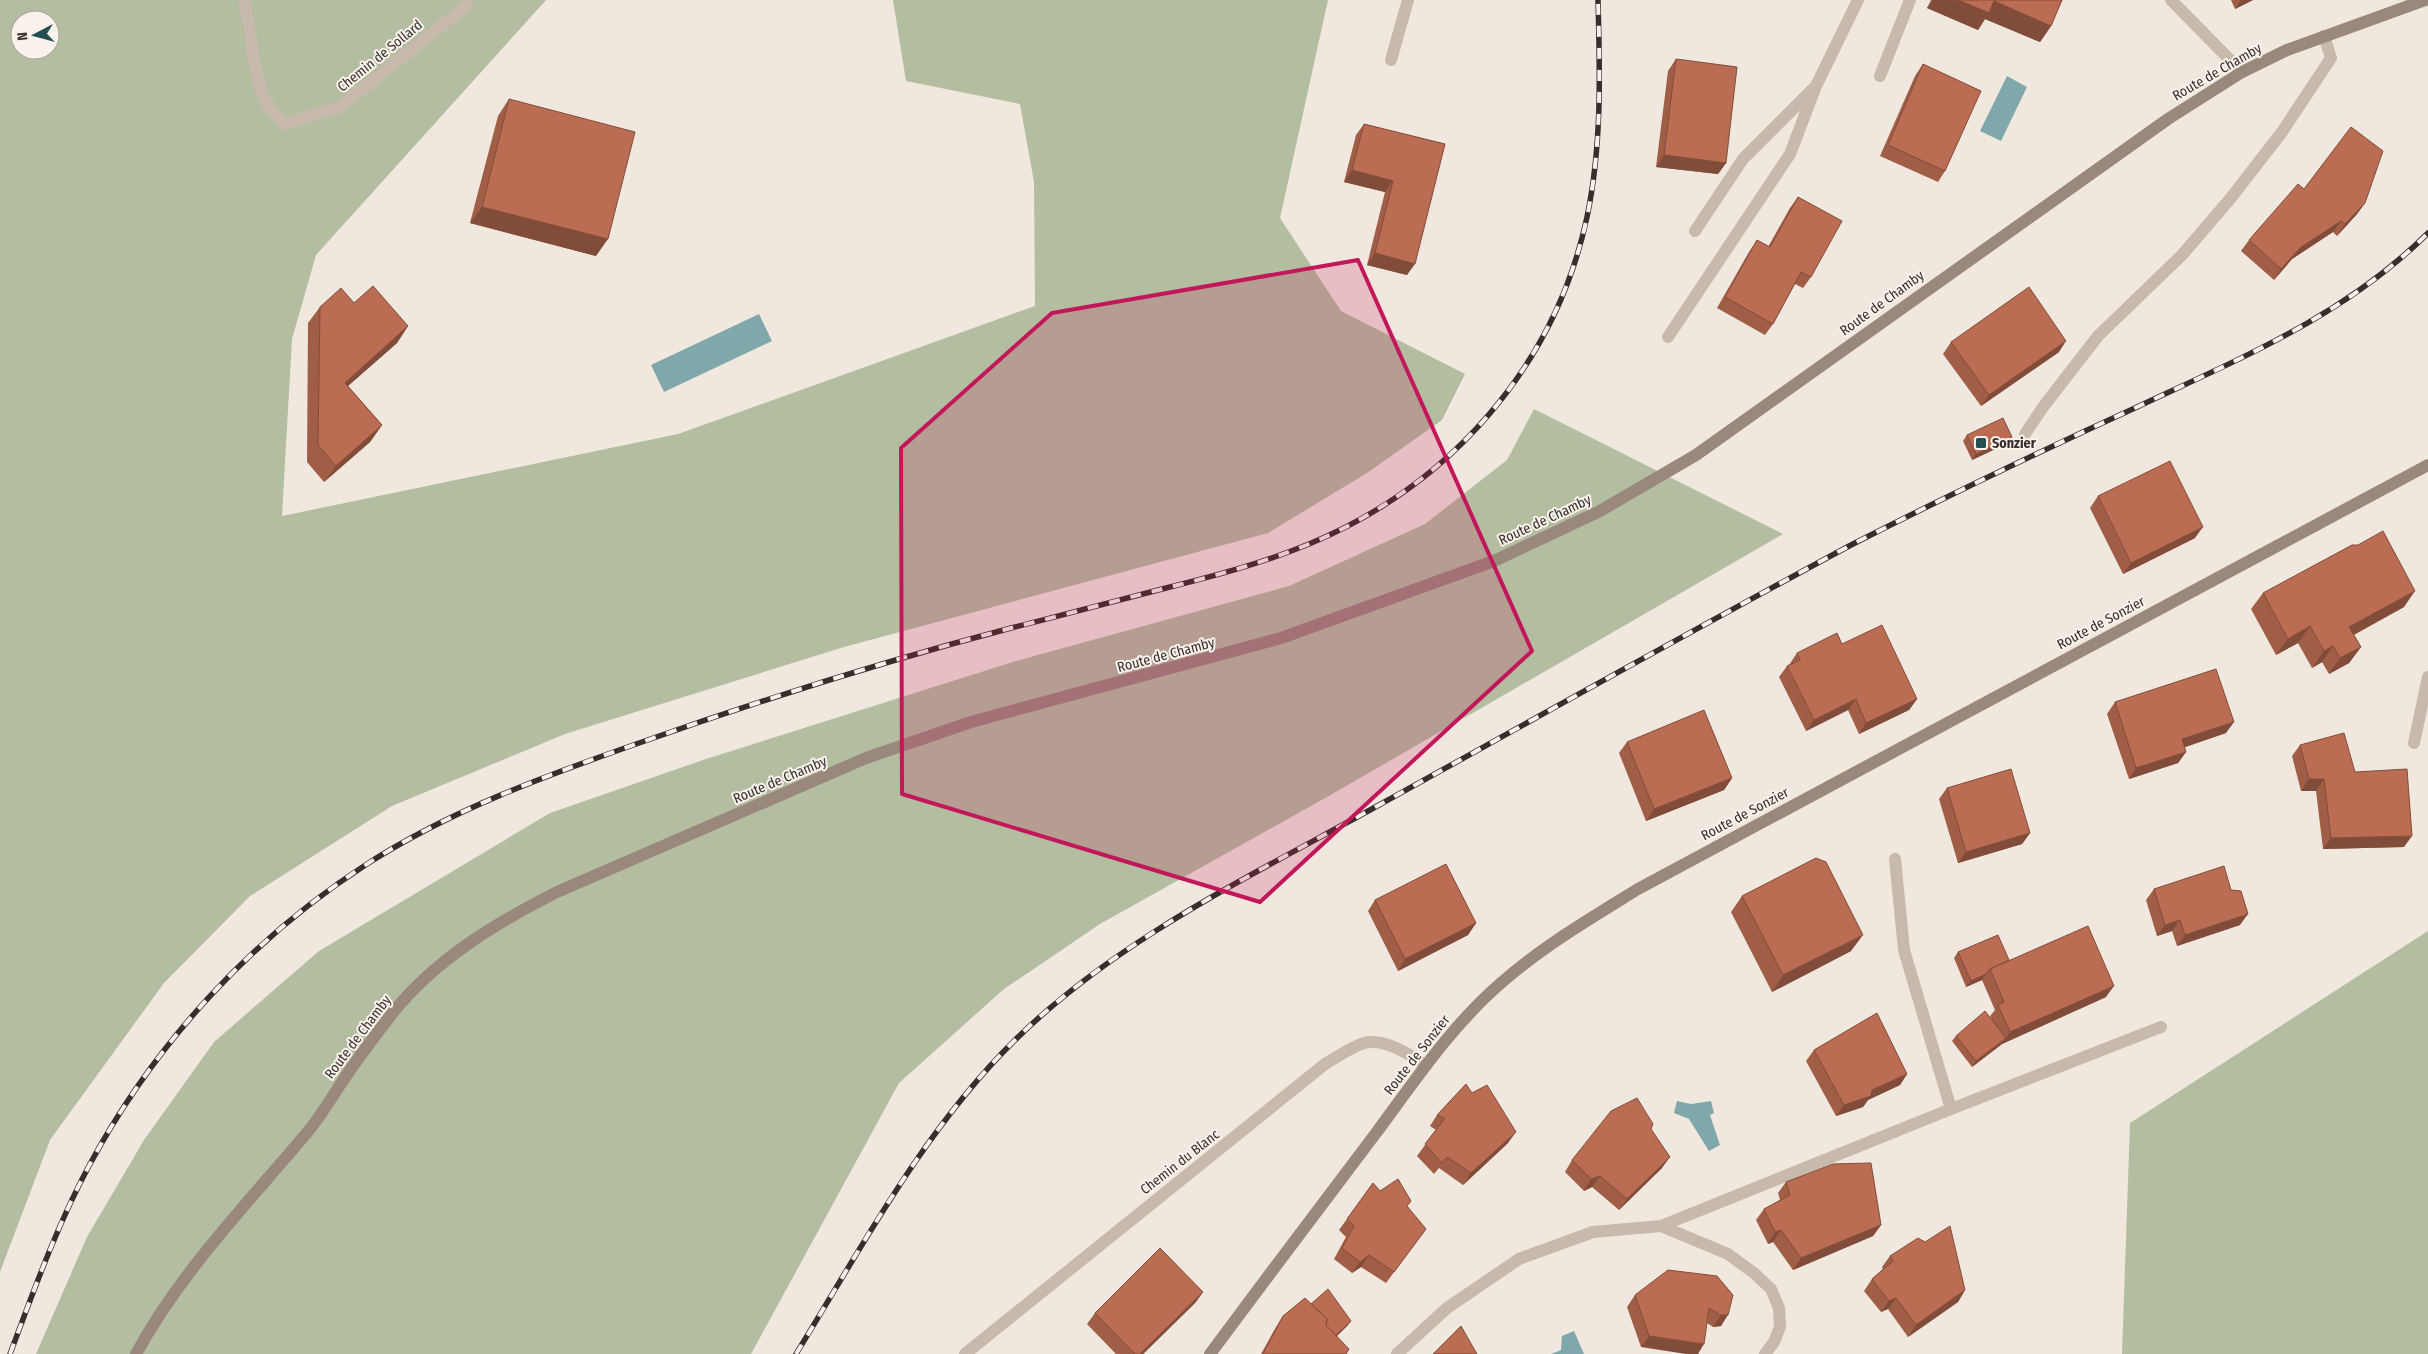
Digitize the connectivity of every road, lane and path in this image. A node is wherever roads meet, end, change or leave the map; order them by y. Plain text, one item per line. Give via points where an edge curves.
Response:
1 (244, 0) edge
2 (468, 0) edge
3 (1408, 0) edge
4 (1858, 0) edge
5 (1910, 0) edge
6 (2171, 0) edge
7 (2425, 0) edge
8 (2324, 36) junction
9 (1392, 60) dead end
10 (2242, 72) junction
11 (1880, 76) dead end
12 (1816, 86) junction
13 (1695, 231) dead end
14 (1668, 337) dead end
15 (2025, 434) dead end
16 (2428, 465) edge
17 (2428, 677) edge
18 (2414, 743) dead end
19 (1895, 859) dead end
20 (2161, 1027) dead end
21 (1426, 1066) junction
22 (1951, 1108) junction
23 (1660, 1226) junction
24 (136, 1354) edge
25 (965, 1354) edge
26 (1210, 1354) edge
27 (1397, 1354) edge
28 (1765, 1354) edge

1 - 2 street, Chemin de Sollard via 264,100 284,124 340,107 466,6
3 - 9 street
4 - 12 street
5 - 11 street
6 - 10 street
7 - 8 street
8 - 10 street, Route de Chamby
8 - 15 street via 2331,58 2282,132 2182,255 2098,336
10 - 24 street, Route de Chamby via 2168,118 1696,455 1600,511 1494,561 1281,638 971,722 866,758 509,916 434,971 392,1013 310,1130 182,1282
12 - 13 street via 1743,159
12 - 14 street via 1790,154
16 - 21 street, Route de Sonzier via 1638,889 1573,929 1501,983 1464,1019
17 - 18 street
19 - 22 street via 1904,950
20 - 22 street
21 - 25 street, Chemin du Blanc via 1392,1046 1365,1042 1325,1064
21 - 26 street, Route de Sonzier
22 - 23 street
23 - 27 street via 1593,1232 1519,1259 1447,1308
23 - 28 street via 1728,1254 1771,1289 1779,1308 1780,1327

